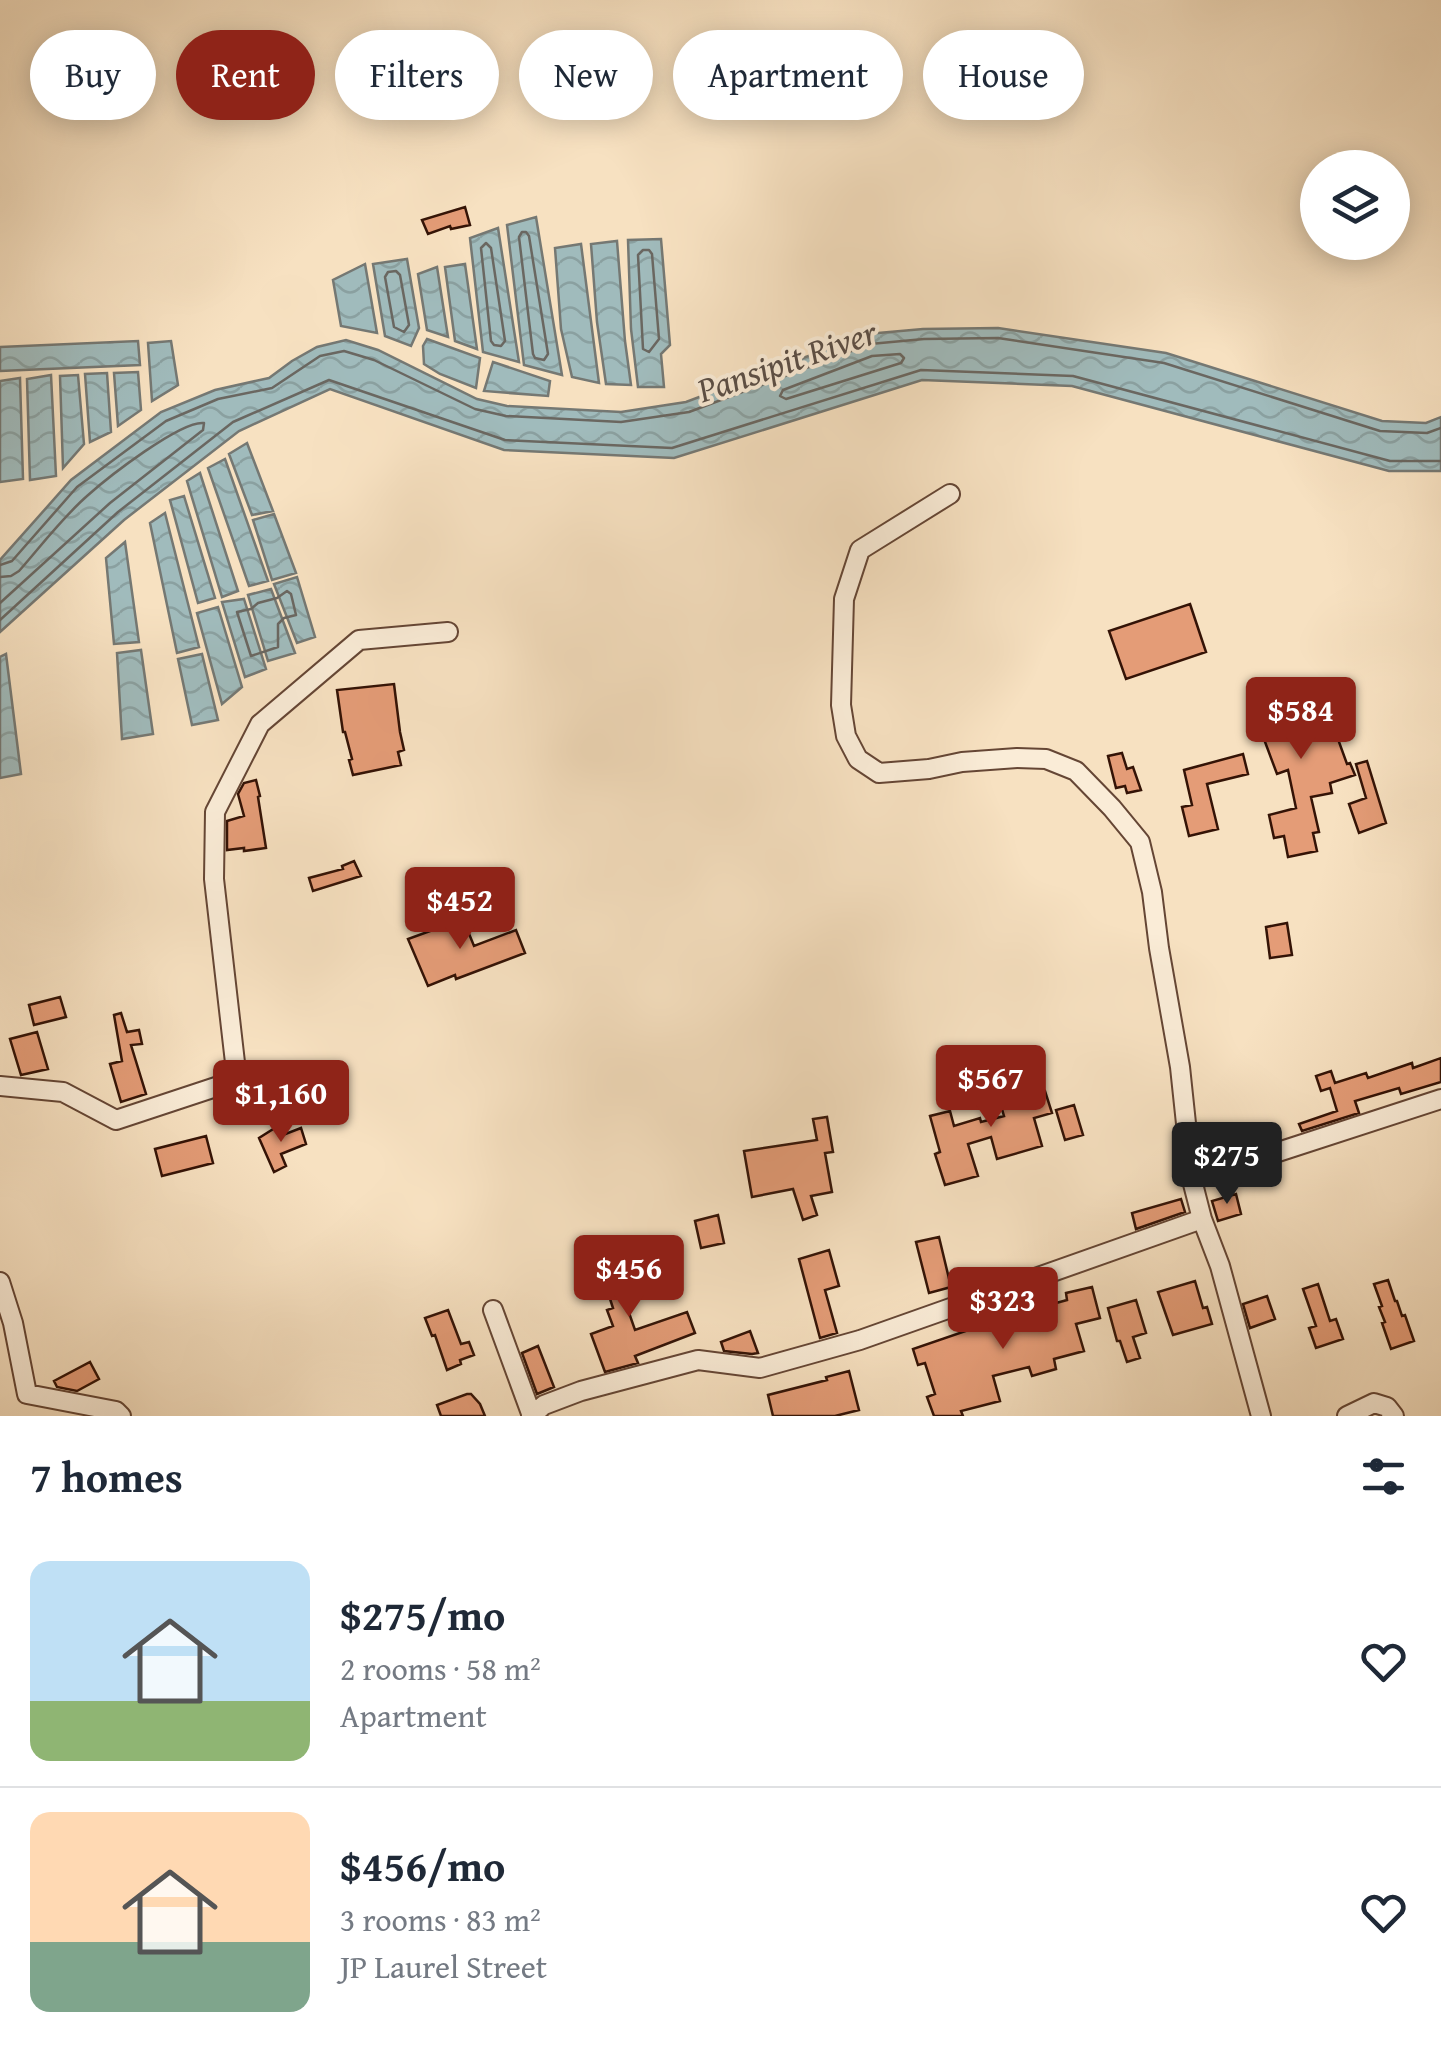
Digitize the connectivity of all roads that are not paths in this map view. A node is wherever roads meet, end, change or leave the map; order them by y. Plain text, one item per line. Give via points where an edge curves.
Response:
1 (950, 494) dead end
2 (448, 632) dead end
3 (0, 1086) edge
4 (1441, 1098) edge
5 (1192, 1180) junction
6 (1202, 1219) junction
7 (0, 1282) edge
8 (493, 1310) dead end
9 (121, 1416) edge
10 (532, 1416) edge
11 (1261, 1416) edge
12 (1348, 1416) edge
13 (1394, 1416) edge

1 - 5 street via 860,550 844,598 846,736 858,759 879,773 1046,759 1076,771 1140,842 1180,1067
2 - 3 street via 360,640 260,724 216,812 214,879 236,1080 116,1120 63,1092
4 - 5 street
5 - 6 street
6 - 10 street via 822,1352 760,1368 698,1360 581,1391
6 - 11 street
7 - 9 street via 26,1394
8 - 10 street
12 - 13 street via 1374,1403

